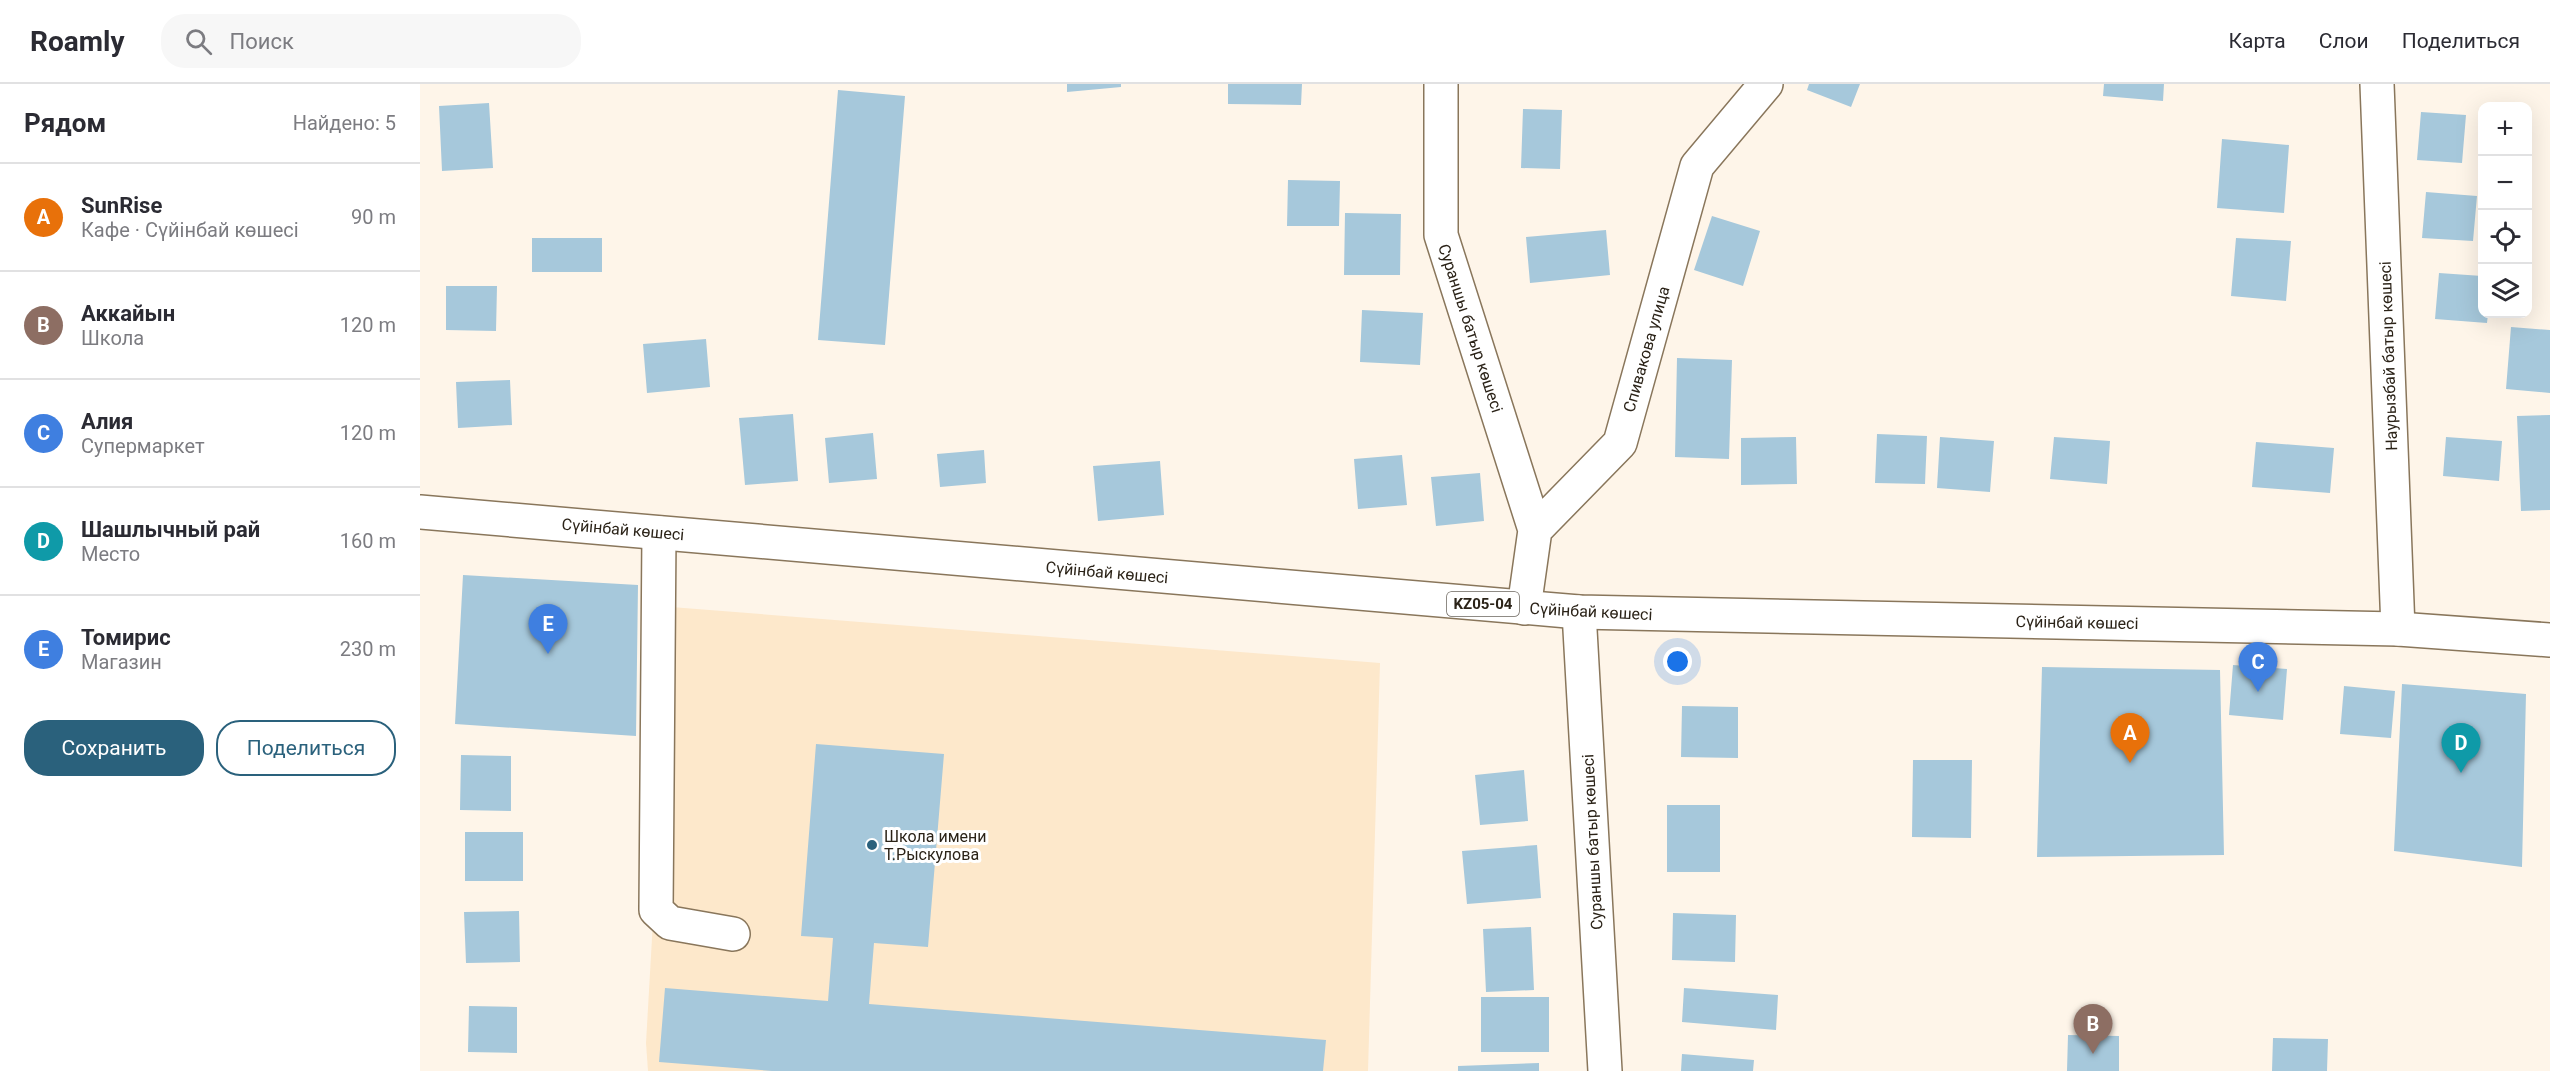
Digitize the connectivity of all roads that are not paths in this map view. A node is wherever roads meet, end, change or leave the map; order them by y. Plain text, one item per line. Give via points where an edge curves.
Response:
1 (1441, 84) edge
2 (1766, 84) edge
3 (2377, 84) edge
4 (420, 512) edge
5 (1535, 531) junction
6 (659, 533) junction
7 (1524, 608) junction
8 (1579, 612) junction
9 (2398, 629) junction
10 (2550, 640) edge
11 (733, 934) dead end
12 (1605, 1071) edge

1 - 5 main road, Сураншы батыр көшесі via 1441,235
2 - 5 main road, Спивакова улица via 1697,166 1620,443
3 - 9 main road, Наурызбай батыр көшесі
4 - 6 main road, Сүйінбай көшесі / KZ05-04
5 - 7 main road
6 - 7 main road, Сүйінбай көшесі / KZ05-04
6 - 11 main road via 656,910 670,923
7 - 8 main road, Сүйінбай көшесі / KZ05-04
8 - 9 main road, Сүйінбай көшесі / KZ05-04
8 - 12 main road, Сураншы батыр көшесі
9 - 10 main road, Сүйінбай көшесі / KZ05-04

